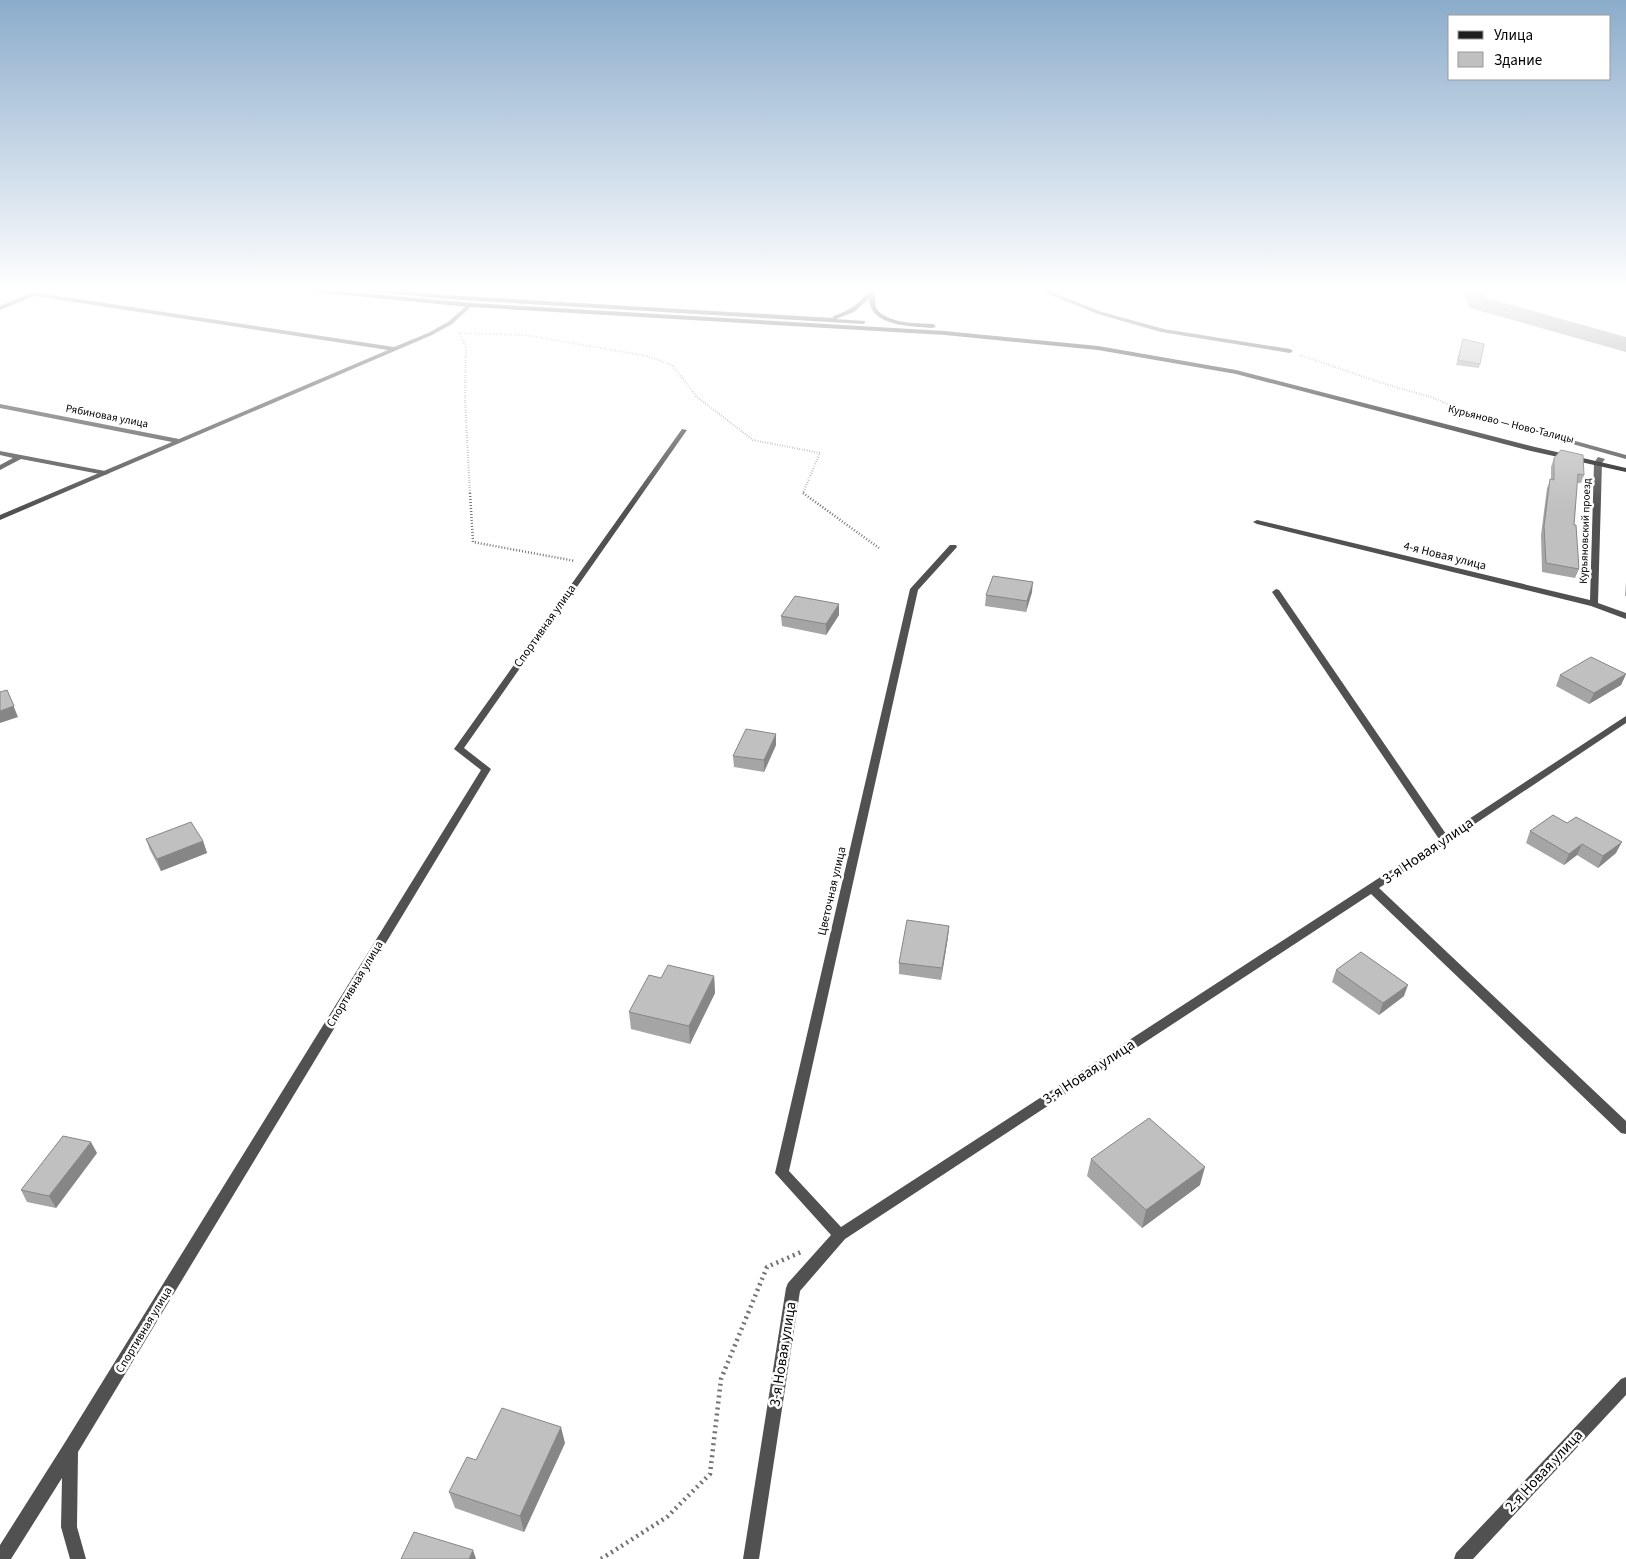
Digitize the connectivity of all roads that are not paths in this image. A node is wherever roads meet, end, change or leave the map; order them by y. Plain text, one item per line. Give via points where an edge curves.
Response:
1 (364, 363) edge
2 (1189, 363) edge
3 (1217, 363) edge
4 (0, 406) edge
5 (1504, 423) road end
6 (684, 430) dead end
7 (180, 441) junction
8 (0, 453) edge
9 (18, 457) junction
10 (1626, 457) edge
11 (1599, 461) junction
12 (1626, 465) edge
13 (0, 468) edge
14 (1626, 470) edge
15 (106, 473) junction
16 (0, 518) edge
17 (1257, 522) dead end
18 (953, 548) dead end
19 (1276, 592) dead end
20 (1594, 604) junction
21 (1626, 616) edge
22 (1626, 720) edge
23 (1445, 840) junction
24 (1372, 888) junction
25 (1626, 1130) edge
26 (840, 1234) junction
27 (1626, 1384) edge
28 (70, 1450) junction
29 (1, 1559) edge
30 (78, 1559) edge
31 (751, 1559) edge
32 (1462, 1559) edge

1 - 7 street
2 - 11 main road, Курьяново — Ново-Талицы via 1271,380 1534,449
3 - 11 main road, Курьяново — Ново-Талицы
4 - 7 street, Рябиновая улица
5 - 10 street
6 - 28 street, Спортивная улица via 459,749 486,769
7 - 15 street
8 - 9 street
9 - 13 street
9 - 15 street
11 - 12 main road
11 - 14 main road
11 - 20 street, Курьяновский проезд
15 - 16 street
17 - 20 street, 4-я Новая улица
18 - 26 street, Цветочная улица via 914,589 782,1172
19 - 23 street
20 - 21 street, 4-я Новая улица
22 - 23 street, 3-я Новая улица
23 - 24 street, 3-я Новая улица
24 - 25 street
24 - 26 street, 3-я Новая улица
26 - 31 street, 3-я Новая улица via 793,1288
27 - 32 street, 2-я Новая улица
28 - 29 street, Спортивная улица
28 - 30 street via 68,1527

